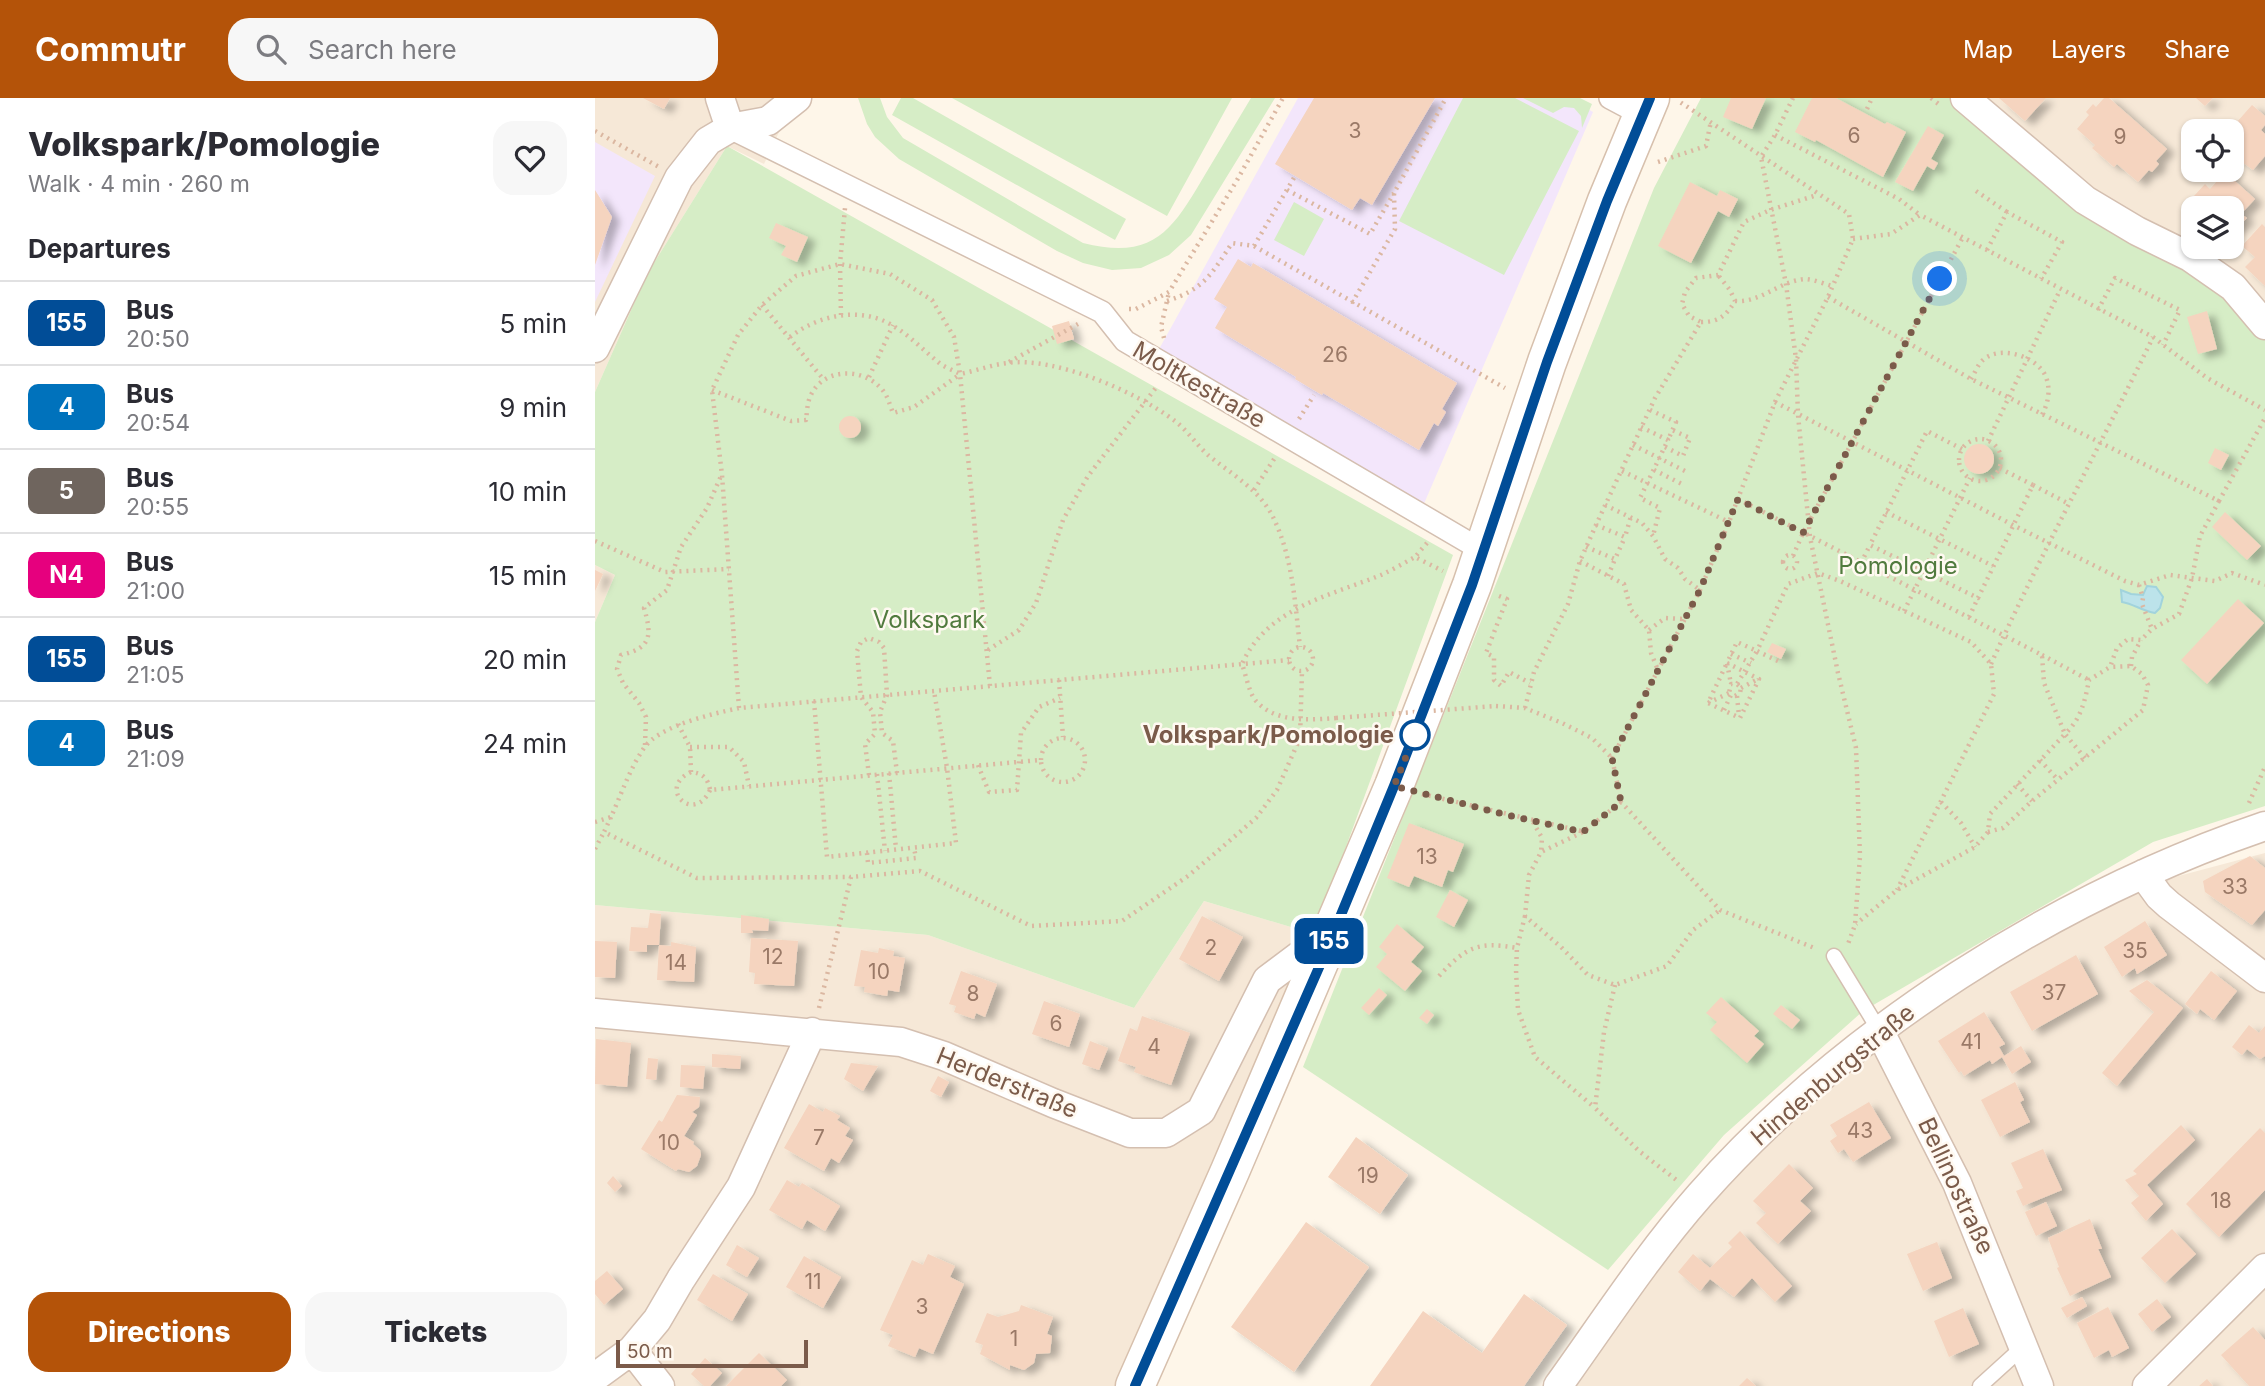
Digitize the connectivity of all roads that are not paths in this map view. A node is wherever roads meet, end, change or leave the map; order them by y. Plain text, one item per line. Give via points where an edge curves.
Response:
1 (720, 98) edge
2 (797, 98) edge
3 (1965, 98) edge
4 (1644, 102) edge
5 (730, 128) junction
6 (2265, 325) edge
7 (595, 348) edge
8 (1483, 551) junction
9 (2265, 826) edge
10 (2143, 874) junction
11 (1324, 956) junction
12 (1834, 956) road end
13 (2265, 978) edge
14 (595, 1013) edge
15 (1879, 1030) junction
16 (812, 1032) junction
17 (2265, 1268) edge
18 (2023, 1347) junction
19 (632, 1350) junction
20 (595, 1377) edge
21 (660, 1386) edge
22 (1135, 1386) edge
23 (1558, 1386) edge
24 (1980, 1386) edge
25 (2039, 1386) edge
26 (2147, 1386) edge

1 - 5 street
2 - 5 street via 768,121
3 - 6 street via 2085,200 2190,257 2233,287
4 - 8 main road
5 - 7 street via 708,141 679,178
5 - 8 street, Moltkestraße via 1102,312 1125,341
8 - 11 main road
9 - 10 street, Hindenburgstraße
10 - 13 street via 2169,905
10 - 15 street, Hindenburgstraße via 2013,944
11 - 16 street, Herderstraße via 1299,956 1266,980 1201,1111 1166,1133 1130,1133 901,1042
11 - 22 main road
12 - 15 lane
14 - 16 street, Herderstraße
15 - 18 street, Bellinostraße via 1962,1193
15 - 23 street, Hindenburgstraße via 1785,1110 1699,1197
16 - 19 street via 741,1187 657,1320
17 - 26 street
18 - 24 lane
18 - 25 street, Bellinostraße
19 - 20 street
19 - 21 street

